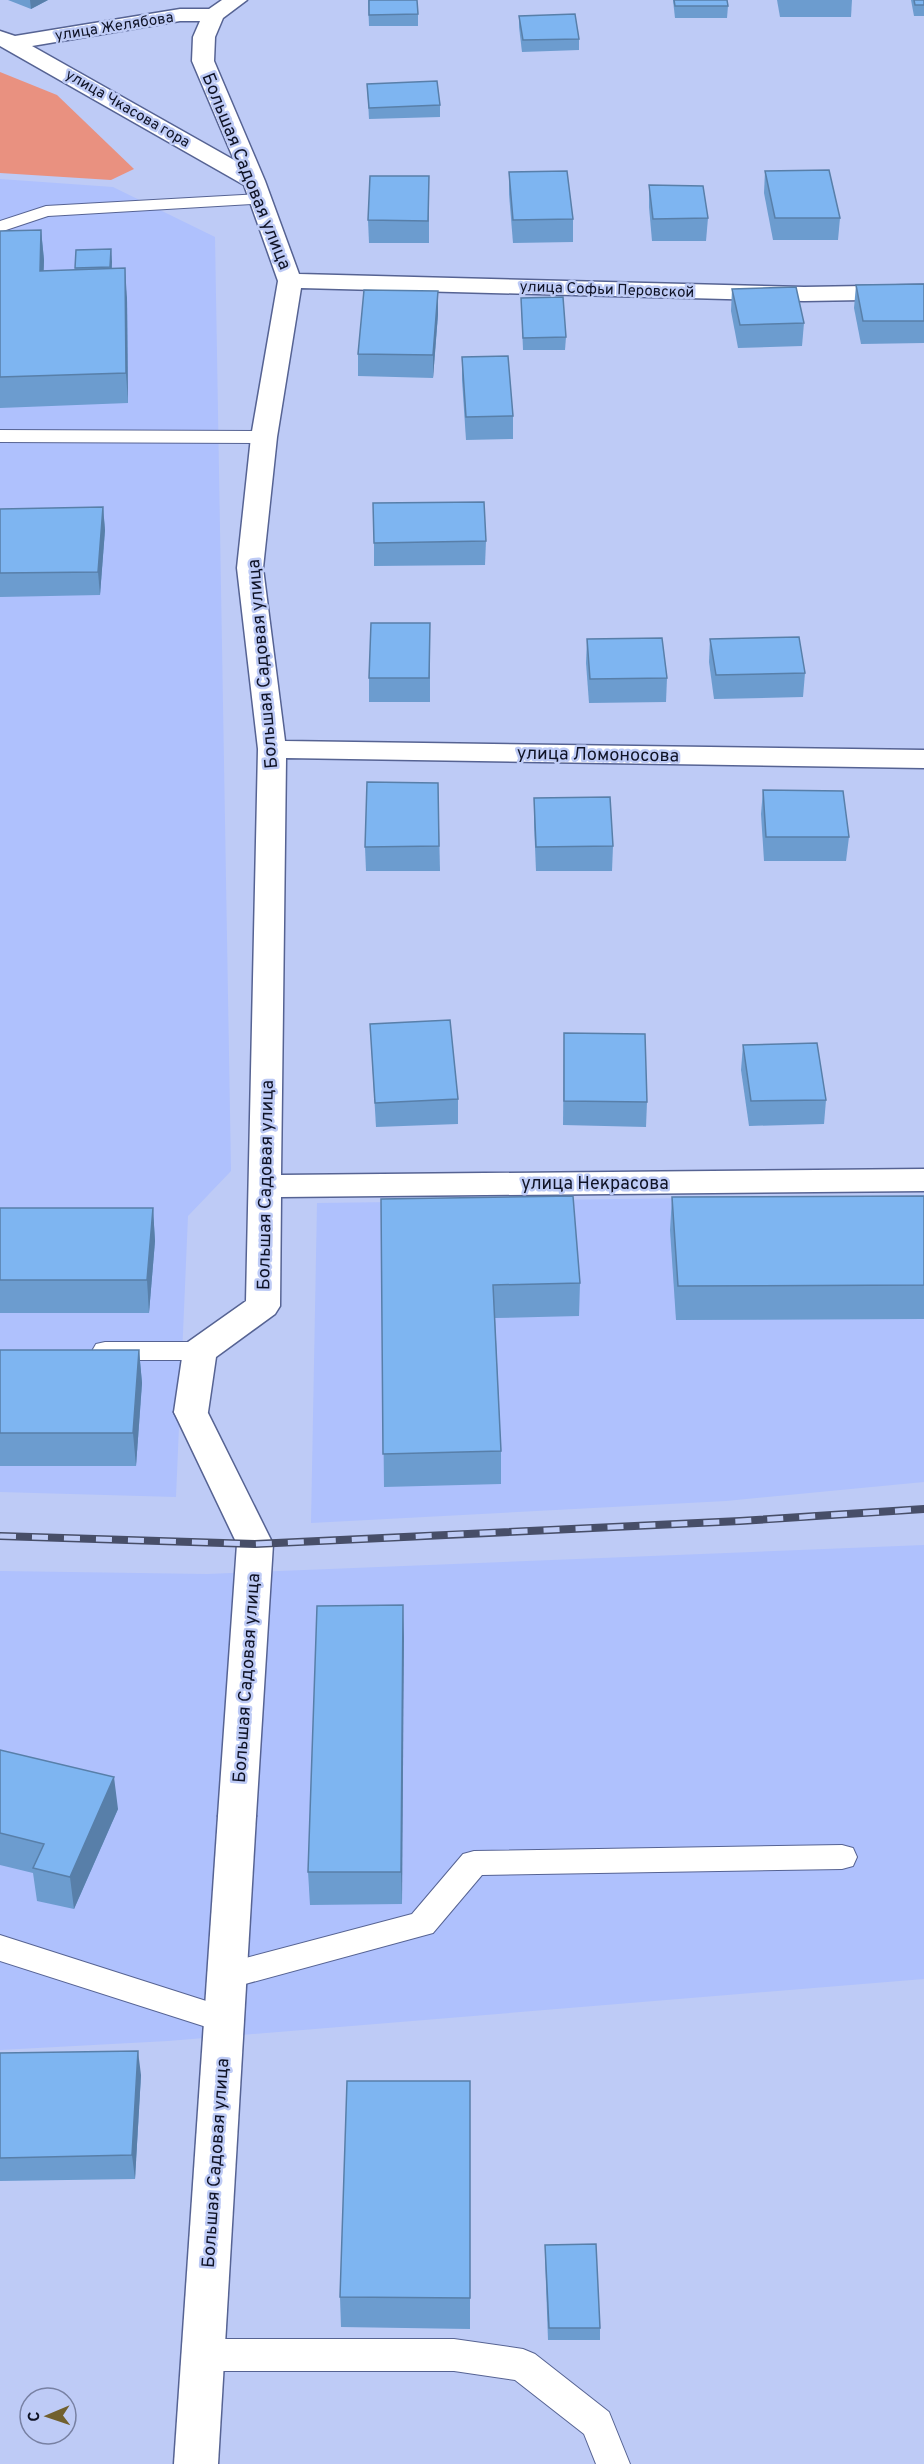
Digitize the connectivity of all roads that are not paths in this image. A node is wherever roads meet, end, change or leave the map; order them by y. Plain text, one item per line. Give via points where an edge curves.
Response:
1 (225, 8) edge
2 (7, 40) edge
3 (258, 190) junction
4 (0, 227) edge
5 (290, 281) junction
6 (924, 292) edge
7 (0, 436) edge
8 (264, 437) junction
9 (272, 749) junction
10 (924, 759) edge
11 (924, 1180) edge
12 (266, 1186) junction
13 (82, 1351) edge
14 (200, 1352) junction
15 (842, 1857) dead end
16 (0, 1947) edge
17 (227, 1976) junction
18 (225, 2020) junction
19 (202, 2355) junction
20 (196, 2464) edge
21 (613, 2464) edge

1 - 2 street, улица Желябова
1 - 3 street, Большая Садовая улица via 204,37 203,62
2 - 3 street, улица Чкасова гора
3 - 4 lane via 46,211
3 - 5 street, Большая Садовая улица
5 - 6 street, улица Софьи Перовской via 804,294
5 - 8 street, Большая Садовая улица
7 - 8 lane
8 - 9 street, Большая Садовая улица via 250,568
9 - 10 street, улица Ломоносова
9 - 12 street, Большая Садовая улица
11 - 12 street, улица Некрасова
12 - 14 street, Большая Садовая улица via 262,1306
13 - 14 lane
14 - 17 street, Большая Садовая улица via 192,1412 255,1544
15 - 17 lane via 474,1863 422,1924
16 - 18 lane
17 - 18 street, Большая Садовая улица
18 - 19 street, Большая Садовая улица
19 - 20 street, Большая Садовая улица
19 - 21 lane via 454,2355 523,2365 597,2423

